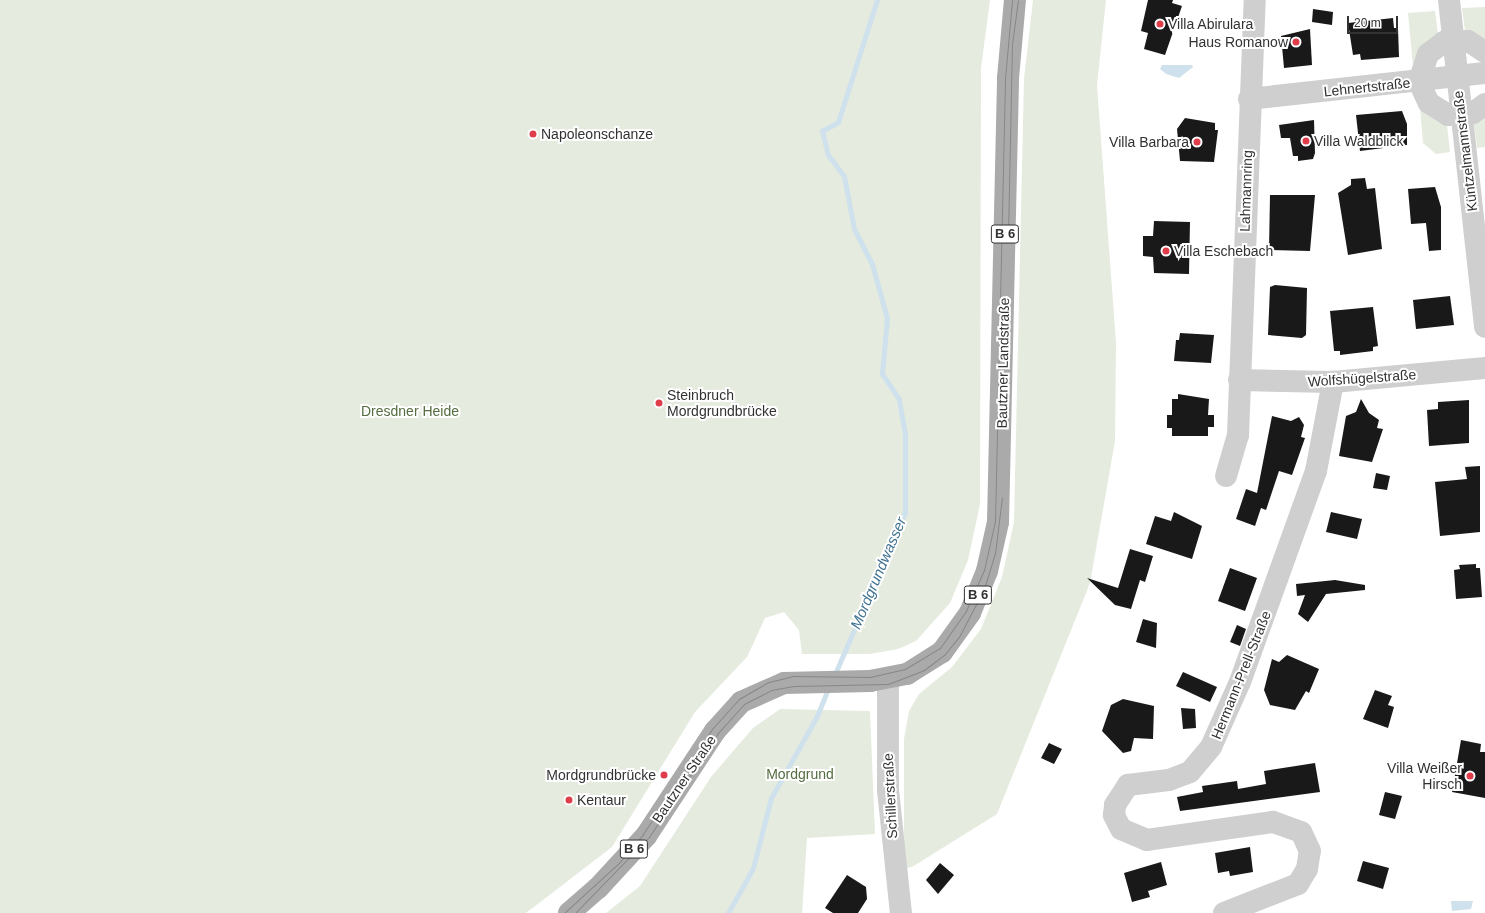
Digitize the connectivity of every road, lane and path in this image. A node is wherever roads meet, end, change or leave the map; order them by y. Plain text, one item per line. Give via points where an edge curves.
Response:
1 (1015, 0) edge
2 (1255, 0) edge
3 (1449, 0) edge
4 (1454, 39) junction
5 (1485, 52) edge
6 (1485, 73) edge
7 (1456, 76) junction
8 (1419, 82) junction
9 (1249, 99) junction
10 (1485, 104) edge
11 (1460, 116) junction
12 (1485, 326) edge
13 (1485, 368) edge
14 (1239, 380) junction
15 (1333, 382) junction
16 (1226, 476) dead end
17 (879, 680) junction
18 (570, 913) edge
19 (901, 913) edge
20 (1224, 913) edge

1 - 17 main road, Bautzner Landstraße / B 6 via 1008,71 1002,468 992,553 981,588 956,635 922,666
2 - 9 street, Lahmannring
3 - 4 street, Küntzelmannstraße
4 - 5 street via 1468,41
4 - 7 street, Küntzelmannstraße
4 - 8 street via 1428,54
6 - 7 street, Lehnertstraße
7 - 8 street, Lehnertstraße
7 - 11 street, Küntzelmannstraße
8 - 9 street, Lehnertstraße
8 - 11 street via 1422,93 1433,107 1448,115
9 - 14 street, Lahmannring
10 - 11 street
11 - 12 street, Küntzelmannstraße
13 - 15 street, Wolfshügelstraße
14 - 15 street, Wolfshügelstraße
14 - 16 street, Lahmannring via 1238,434
15 - 20 street, Hermann-Prell-Straße via 1316,471 1240,682 1211,747 1190,772 1169,780 1128,785 1115,806 1114,815 1121,829 1147,840 1273,822 1300,832 1310,851 1307,869 1298,884
17 - 18 main road, Bautzner Straße / B 6 via 793,681 753,694 726,716 646,836 598,888
17 - 19 street, Schillerstraße

